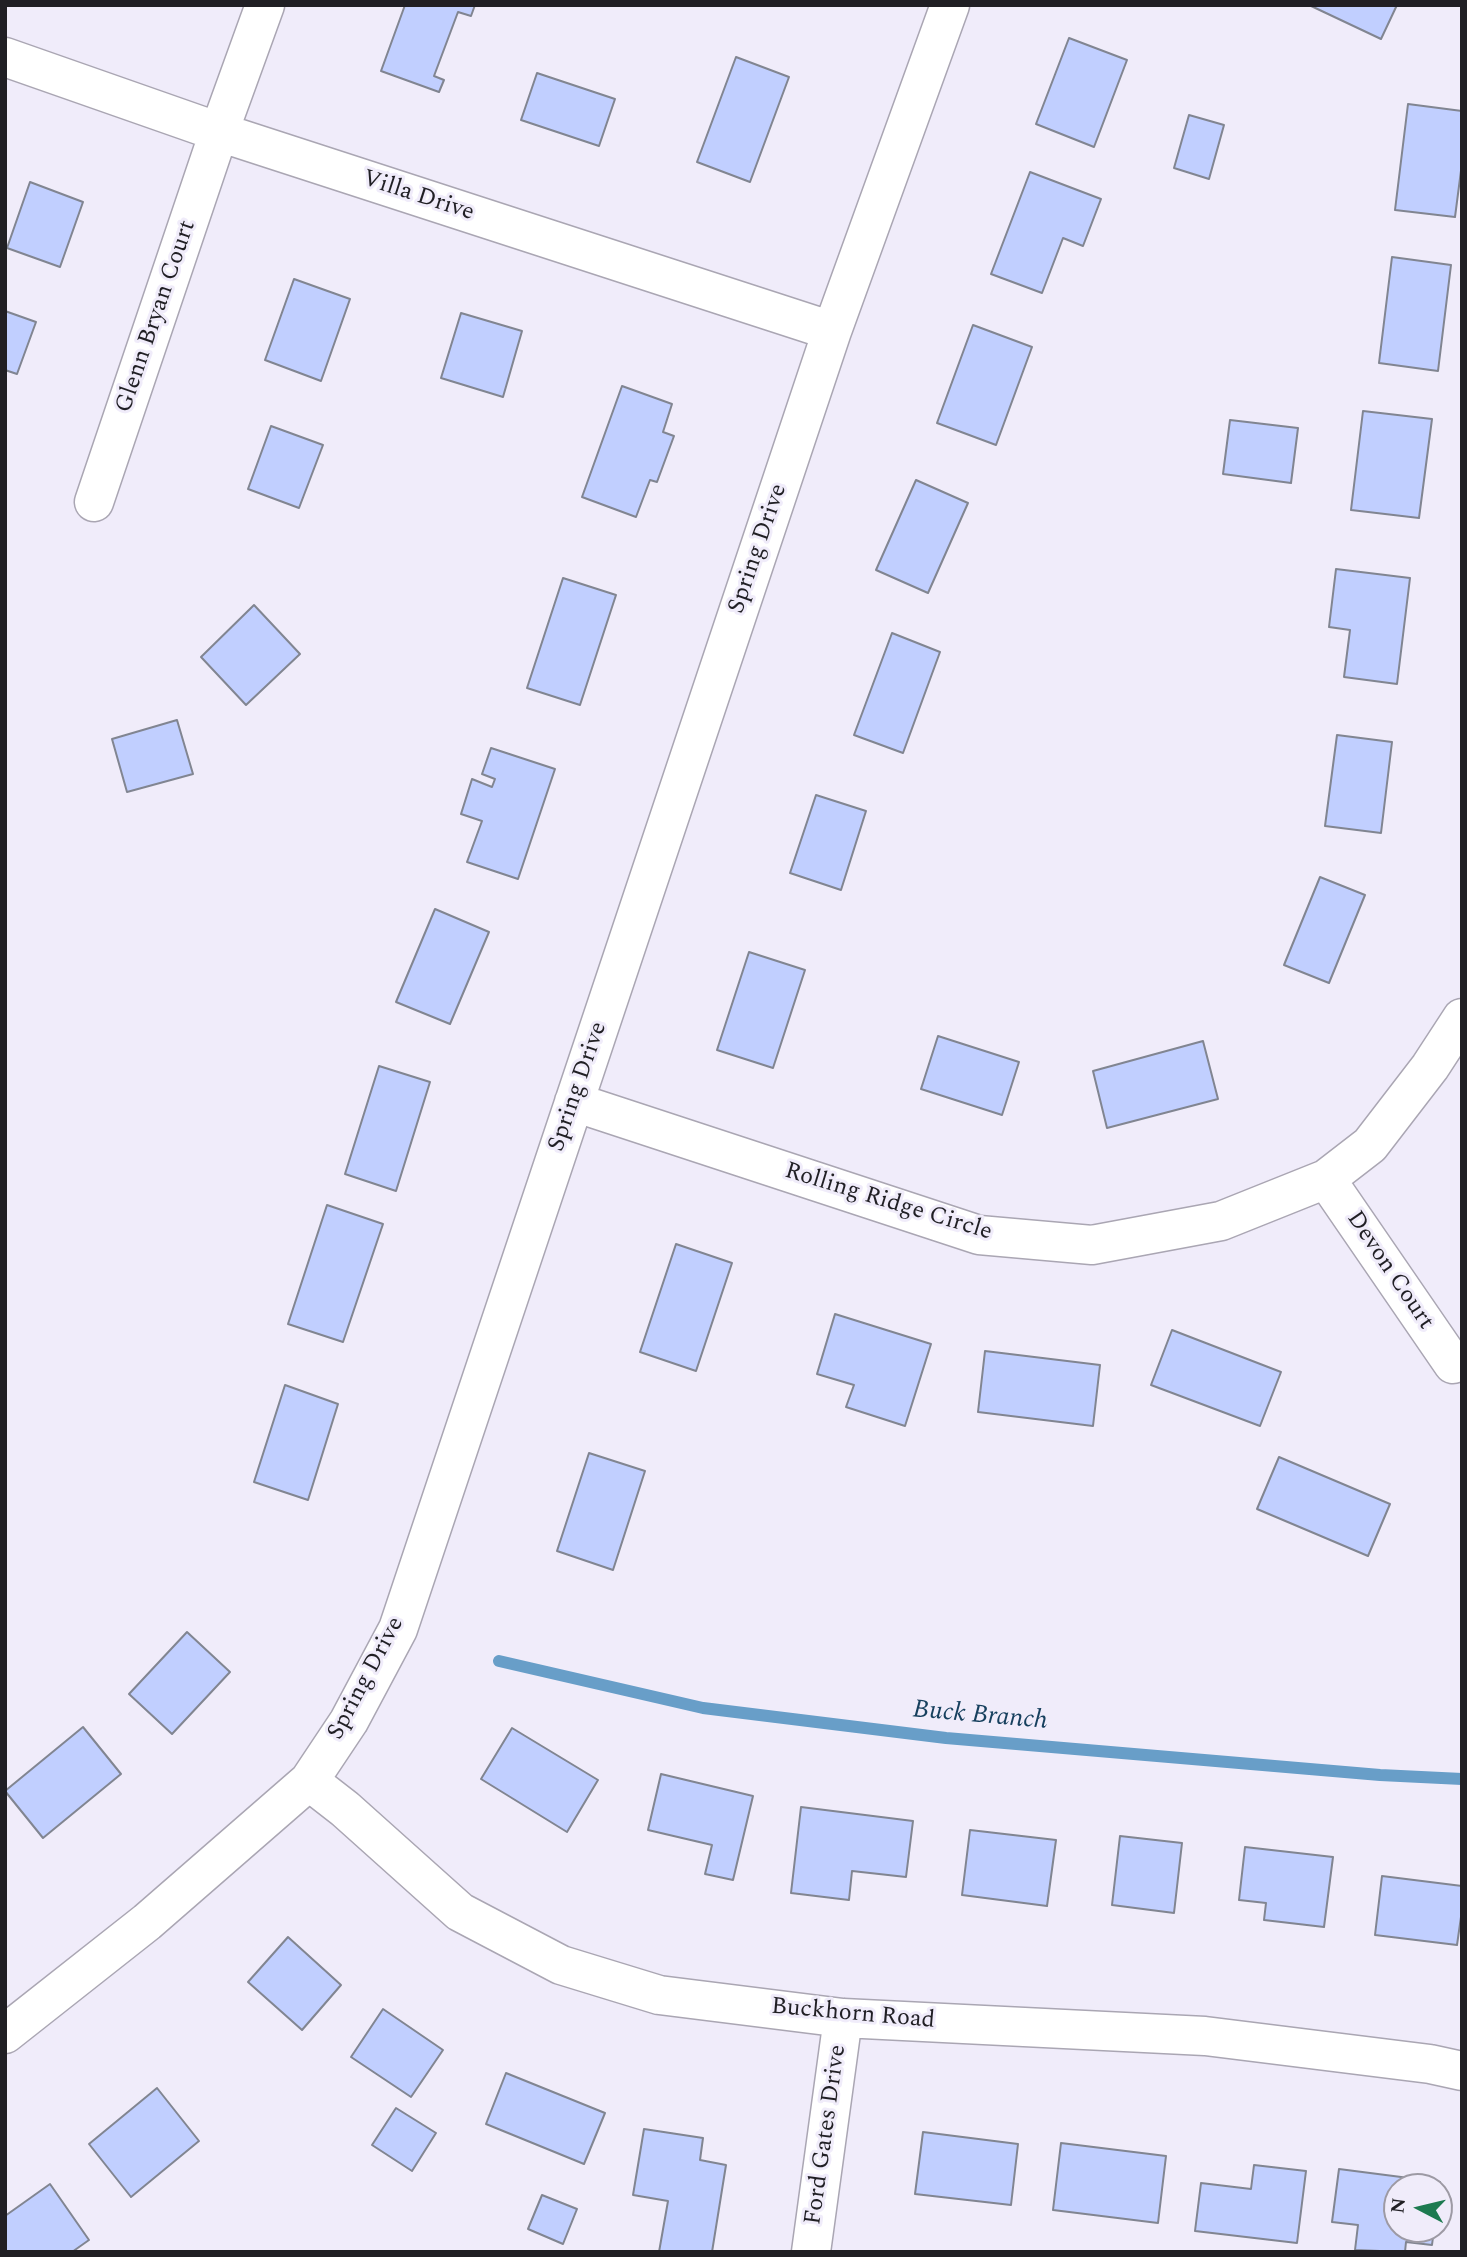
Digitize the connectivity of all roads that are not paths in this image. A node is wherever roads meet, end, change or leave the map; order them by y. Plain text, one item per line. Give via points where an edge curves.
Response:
1 (265, 5) edge
2 (950, 5) edge
3 (5, 57) edge
4 (219, 132) junction
5 (832, 331) junction
6 (94, 502) dead end
7 (1462, 1018) edge
8 (574, 1102) junction
9 (1326, 1179) junction
10 (1453, 1364) dead end
11 (309, 1781) junction
12 (842, 2018) junction
13 (5, 2035) edge
14 (1462, 2071) edge
15 (811, 2252) edge

1 - 4 street, Glenn Bryan Court
2 - 5 street, Spring Drive
3 - 4 street, Villa Drive
4 - 5 street, Villa Drive
4 - 6 street, Glenn Bryan Court
5 - 8 street, Spring Drive
7 - 9 street, Rolling Ridge Circle via 1370,1145
8 - 9 street, Rolling Ridge Circle via 979,1235 1093,1245 1221,1221
8 - 11 street, Spring Drive via 398,1629 349,1721
9 - 10 street, Devon Court
11 - 12 street, Buckhorn Road via 460,1912 561,1965 659,1995
11 - 13 street, Spring Drive via 147,1922
12 - 14 street, Buckhorn Road via 1205,2036
12 - 15 street, Ford Gates Drive

